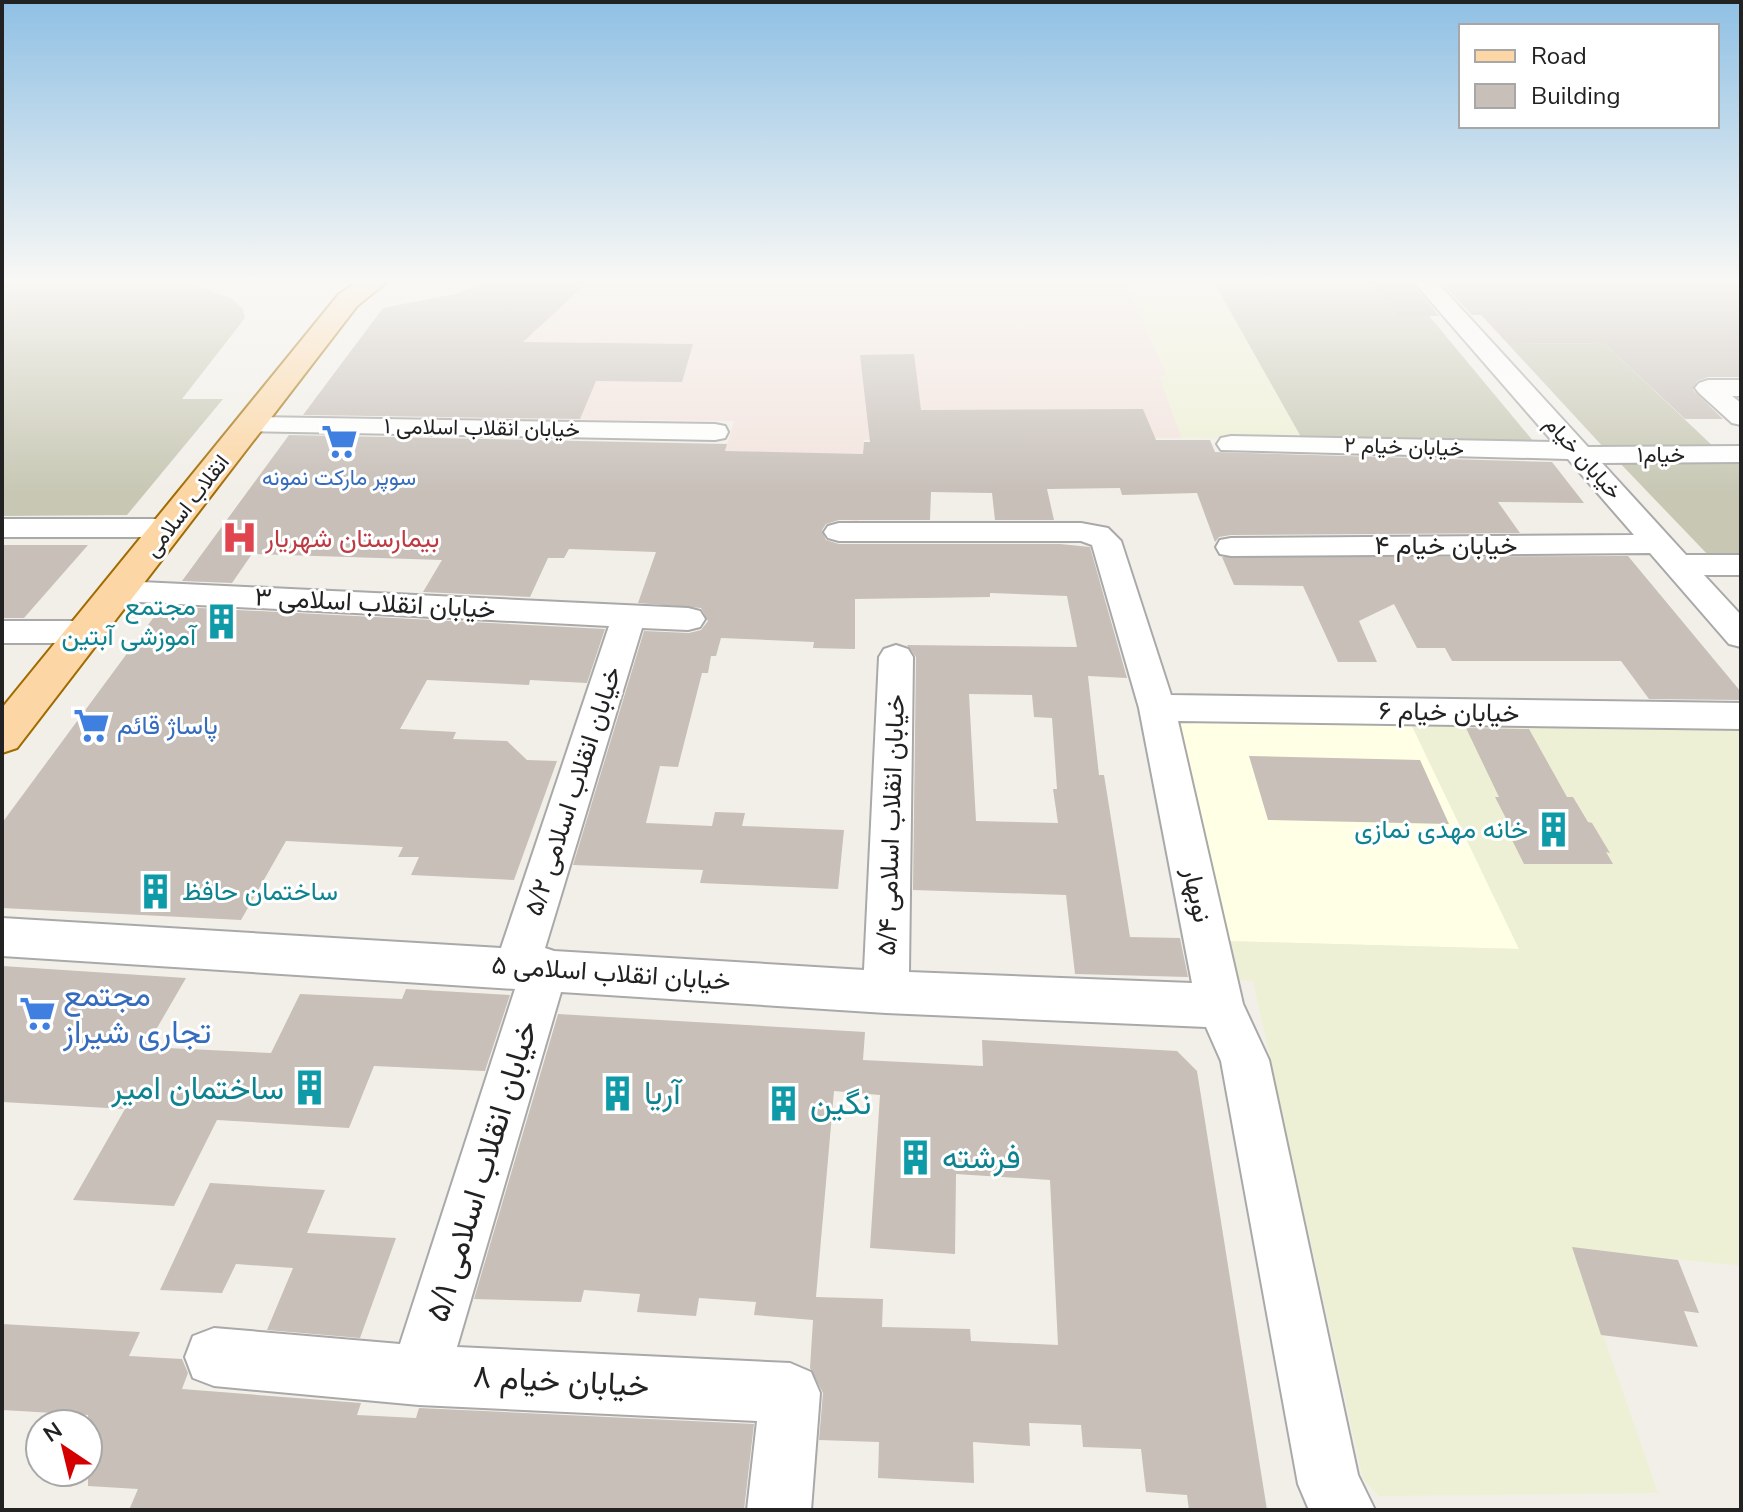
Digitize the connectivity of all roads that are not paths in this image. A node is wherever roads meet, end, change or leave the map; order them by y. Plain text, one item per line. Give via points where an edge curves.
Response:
1 (307, 352) edge
2 (1488, 352) edge
3 (1741, 388) edge
4 (1741, 417) edge
5 (249, 425) junction
6 (715, 432) dead end
7 (1231, 444) dead end
8 (1579, 453) junction
9 (1741, 454) edge
10 (2, 528) edge
11 (170, 528) junction
12 (839, 532) dead end
13 (1231, 547) dead end
14 (1669, 555) junction
15 (1741, 565) edge
16 (120, 591) junction
17 (629, 616) junction
18 (688, 619) dead end
19 (2, 632) edge
20 (88, 632) junction
21 (1741, 636) edge
22 (896, 657) dead end
23 (1157, 708) junction
24 (1741, 716) edge
25 (2, 737) edge
26 (2, 937) edge
27 (531, 968) junction
28 (886, 992) junction
29 (1220, 1006) junction
30 (214, 1357) dead end
31 (419, 1375) junction
32 (779, 1510) edge
33 (1343, 1510) edge

1 - 5 main road, انقلاب اسلامی
2 - 8 street, خیابان خیام
3 - 4 street via 1708,388
5 - 6 street, خیابان انقلاب اسلامی ۱
5 - 11 main road, انقلاب اسلامی
7 - 8 street, خیابان خیام ۲
8 - 9 street, ۱خیام
8 - 14 street, خیابان خیام
10 - 11 street
11 - 16 main road, انقلاب اسلامی
12 - 23 street, نوبهار via 1097,535 1106,541
13 - 14 street, خیابان خیام ۴
14 - 15 street, خیابان خیام ۴
14 - 21 street, خیابان خیام
16 - 17 street, خیابان انقلاب اسلامی ۳
16 - 20 main road, انقلاب اسلامی
17 - 18 street, خیابان انقلاب اسلامی ۳
17 - 27 street, خیابان انقلاب اسلامی ۵/۲
19 - 20 street
20 - 25 main road, انقلاب اسلامی
22 - 28 street, خیابان انقلاب اسلامی ۵/۴
23 - 24 street, خیابان خیام ۶
23 - 29 street, نوبهار
26 - 27 street, خیابان انقلاب اسلامی ۵
27 - 28 street, خیابان انقلاب اسلامی ۵
27 - 31 street, خیابان انقلاب اسلامی ۵/۱
28 - 29 street, خیابان انقلاب اسلامی ۵
29 - 33 street, نوبهار via 1245,1060 1329,1484
30 - 31 street, خیابان خیام ۸
31 - 32 street, خیابان خیام ۸ via 790,1393

